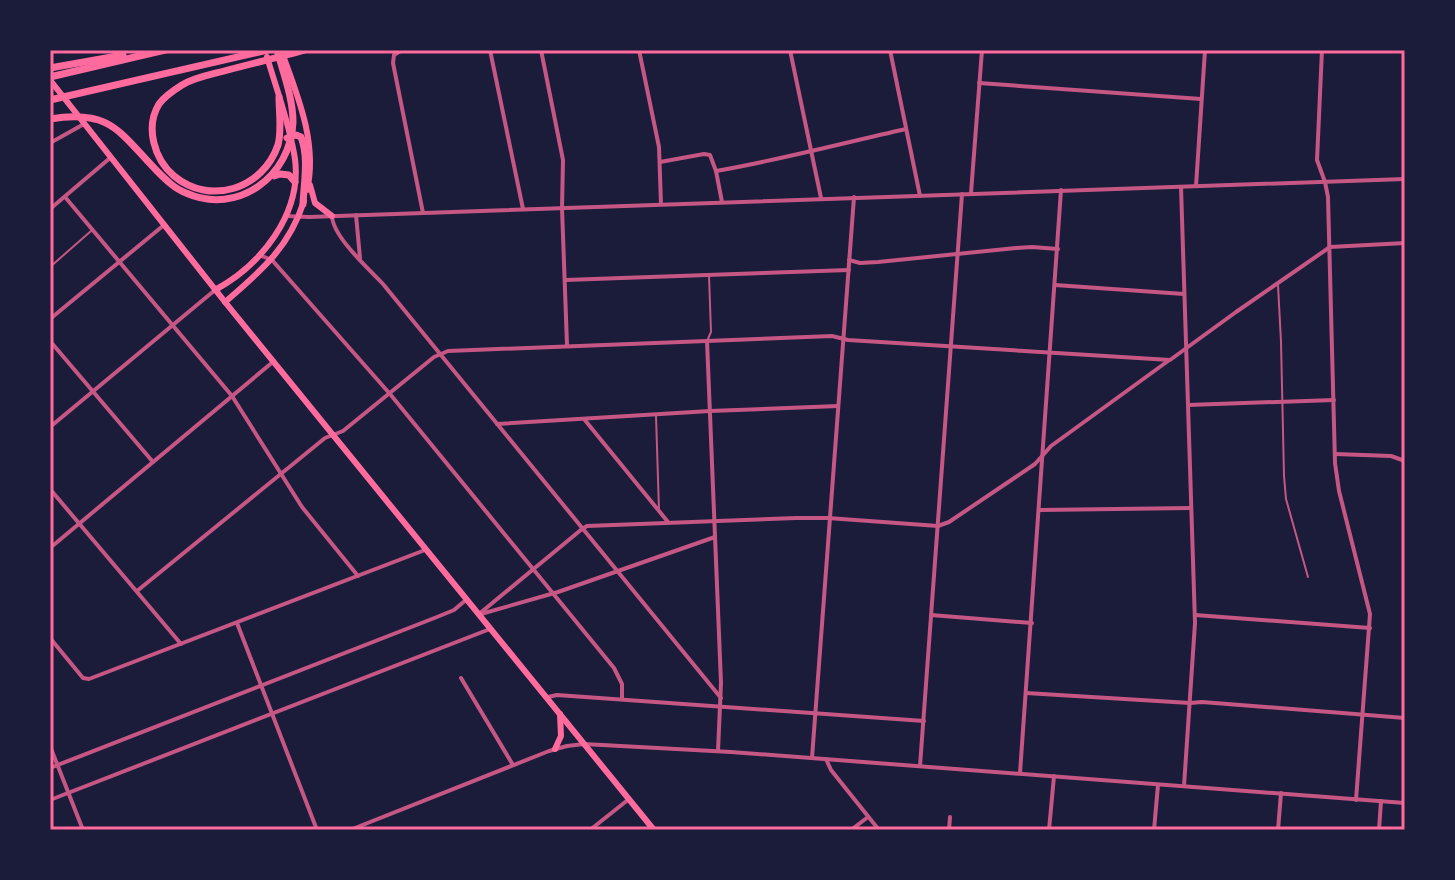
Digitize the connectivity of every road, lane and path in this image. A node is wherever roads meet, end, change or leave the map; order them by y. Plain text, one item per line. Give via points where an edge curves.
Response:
1 (153, 50) edge
2 (165, 50) edge
3 (267, 50) edge
4 (279, 50) edge
5 (305, 50) edge
6 (402, 50) edge
7 (490, 50) edge
8 (541, 50) edge
9 (639, 50) edge
10 (790, 50) edge
11 (890, 50) edge
12 (982, 50) edge
13 (1205, 50) edge
14 (1322, 50) edge
15 (81, 66) junction
16 (50, 68) edge
17 (50, 79) edge
18 (979, 83) junction
19 (279, 97) junction
20 (1201, 99) junction
21 (50, 100) edge
22 (50, 119) edge
23 (84, 124) junction
24 (906, 129) junction
25 (290, 137) junction
26 (50, 143) edge
27 (278, 144) junction
28 (811, 150) junction
29 (110, 158) junction
30 (660, 162) junction
31 (716, 171) junction
32 (272, 177) junction
33 (309, 178) junction
34 (1405, 179) edge
35 (295, 182) junction
36 (1325, 182) junction
37 (1196, 186) junction
38 (1181, 187) junction
39 (1061, 190) junction
40 (971, 193) junction
41 (962, 194) junction
42 (920, 196) junction
43 (65, 197) junction
44 (854, 197) junction
45 (821, 198) junction
46 (722, 202) junction
47 (303, 204) junction
48 (661, 204) junction
49 (562, 208) junction
50 (50, 209) edge
51 (523, 209) junction
52 (423, 213) junction
53 (356, 215) junction
54 (285, 216) junction
55 (332, 216) junction
56 (298, 217) junction
57 (164, 225) junction
58 (93, 229) junction
59 (1405, 243) edge
60 (1330, 247) junction
61 (1058, 249) junction
62 (958, 253) junction
63 (259, 255) junction
64 (360, 258) junction
65 (272, 260) junction
66 (849, 260) junction
67 (119, 261) junction
68 (50, 267) edge
69 (849, 270) junction
70 (709, 275) junction
71 (565, 280) junction
72 (1278, 282) junction
73 (1055, 285) junction
74 (215, 290) junction
75 (1184, 294) junction
76 (225, 302) junction
77 (50, 319) edge
78 (173, 325) junction
79 (844, 337) junction
80 (50, 341) edge
81 (707, 341) junction
82 (567, 346) junction
83 (951, 347) junction
84 (1186, 348) junction
85 (1051, 353) junction
86 (439, 355) junction
87 (1170, 360) junction
88 (274, 361) junction
89 (93, 392) junction
90 (390, 394) junction
91 (232, 396) junction
92 (1334, 400) junction
93 (1283, 402) junction
94 (1188, 405) junction
95 (838, 406) junction
96 (710, 411) junction
97 (656, 415) junction
98 (584, 419) junction
99 (497, 424) junction
100 (50, 427) edge
101 (334, 434) junction
102 (1335, 454) junction
103 (1043, 455) junction
104 (1405, 461) edge
105 (153, 462) junction
106 (281, 474) junction
107 (50, 489) edge
108 (1191, 508) junction
109 (659, 510) junction
110 (1040, 510) junction
111 (830, 519) junction
112 (668, 522) junction
113 (714, 522) junction
114 (80, 524) junction
115 (938, 526) junction
116 (582, 529) junction
117 (715, 537) junction
118 (50, 548) edge
119 (427, 549) junction
120 (532, 569) junction
121 (616, 571) junction
122 (358, 576) junction
123 (1308, 577) dead end
124 (137, 591) junction
125 (553, 593) junction
126 (467, 599) junction
127 (479, 614) junction
128 (931, 615) junction
129 (1195, 615) junction
130 (237, 623) junction
131 (1032, 623) junction
132 (1370, 628) junction
133 (490, 629) junction
134 (50, 638) edge
135 (181, 644) junction
136 (461, 678) dead end
137 (261, 685) junction
138 (1026, 693) junction
139 (721, 698) junction
140 (547, 699) junction
141 (622, 699) junction
142 (1190, 703) junction
143 (721, 706) junction
144 (815, 713) junction
145 (272, 714) junction
146 (560, 714) junction
147 (1363, 715) junction
148 (1405, 718) edge
149 (924, 721) junction
150 (584, 744) junction
151 (50, 746) edge
152 (555, 749) junction
153 (718, 751) junction
154 (812, 758) junction
155 (826, 759) junction
156 (57, 765) junction
157 (513, 765) junction
158 (920, 766) junction
159 (50, 768) edge
160 (1020, 773) junction
161 (1054, 776) junction
162 (1158, 784) junction
163 (1184, 786) junction
164 (68, 793) junction
165 (1281, 793) junction
166 (629, 799) junction
167 (50, 800) edge
168 (1356, 800) junction
169 (1381, 801) junction
170 (1405, 803) edge
171 (868, 816) junction
172 (950, 817) dead end
173 (83, 830) edge
174 (317, 830) edge
175 (350, 830) edge
176 (590, 830) edge
177 (654, 830) edge
178 (851, 830) edge
179 (879, 830) edge
180 (949, 830) edge
181 (1049, 830) edge
182 (1154, 830) edge
183 (1278, 830) edge
184 (1379, 830) edge

1 - 15 highway
2 - 15 highway
3 - 19 main road
3 - 21 highway
4 - 25 highway via 293,122
4 - 33 main road via 309,141
5 - 27 highway via 185,83 160,103 153,118 155,149 165,166 187,184 215,192 256,178
6 - 52 street via 392,59
7 - 51 street
8 - 49 street via 561,148
9 - 30 street
10 - 28 street
11 - 24 street
12 - 18 street
13 - 20 street
14 - 36 street via 1317,160
15 - 16 highway
15 - 17 highway
17 - 23 main road
18 - 20 street
18 - 40 street
19 - 25 main road
19 - 27 highway
20 - 37 street
22 - 32 highway via 78,116 116,128 175,187 200,198 236,198
23 - 26 street
23 - 29 main road
24 - 28 street
24 - 42 street
25 - 27 highway
25 - 32 highway
25 - 35 main road
25 - 47 highway via 301,137 304,144
28 - 31 street
28 - 45 street
29 - 43 street
29 - 57 main road
30 - 31 street via 706,154
30 - 48 street
31 - 46 street
32 - 35 highway via 289,175
33 - 47 main road
33 - 55 main road via 315,203
34 - 36 street
35 - 54 main road
36 - 37 street
36 - 60 street
37 - 38 street
38 - 39 street
38 - 75 street
39 - 40 street
39 - 61 street
40 - 41 street
41 - 42 street
41 - 62 street
42 - 44 street
43 - 50 street
43 - 58 street
44 - 45 street
44 - 66 street
45 - 46 street
46 - 48 street
47 - 56 main road
48 - 49 street
49 - 51 street
49 - 71 street
51 - 52 street
52 - 53 street
53 - 55 street
53 - 64 street
54 - 56 street
54 - 63 main road
55 - 56 street
55 - 64 street via 336,231
56 - 65 main road
57 - 67 street
57 - 74 main road
58 - 67 street
58 - 68 lane
59 - 60 street
60 - 72 street
60 - 92 street
61 - 62 street
61 - 73 street
62 - 66 street
62 - 83 street
63 - 65 street
63 - 74 main road
64 - 86 street
65 - 76 main road
65 - 90 street
66 - 69 street
67 - 77 street
67 - 78 street
69 - 70 street
69 - 79 street
70 - 71 street
70 - 81 lane
71 - 82 street
72 - 84 street
72 - 93 lane
73 - 75 street
73 - 85 street
74 - 76 main road
74 - 78 street
75 - 84 street
76 - 88 main road
78 - 89 street
78 - 91 street
79 - 81 street
79 - 83 street
79 - 95 street
80 - 89 street
81 - 82 street
81 - 96 street
82 - 86 street
83 - 85 street
83 - 115 street
84 - 87 street
84 - 94 street
85 - 87 street
85 - 103 street
86 - 90 street
86 - 99 street
87 - 103 street
88 - 91 street
88 - 101 main road
89 - 100 street
89 - 105 street
90 - 101 street
90 - 120 street
91 - 105 street
91 - 106 street
92 - 93 street
92 - 102 street
93 - 94 street
93 - 123 lane via 1286,499
94 - 108 street
95 - 96 street
95 - 111 street
96 - 97 street
96 - 113 street
97 - 98 street
97 - 109 lane
98 - 99 street
98 - 109 street
99 - 116 street
101 - 106 street
101 - 119 main road
102 - 104 street
102 - 132 street
103 - 110 street
103 - 115 street
105 - 114 street
106 - 122 street
106 - 124 street
107 - 114 street
108 - 110 street
108 - 129 street
109 - 112 street
110 - 131 street
111 - 113 street
111 - 115 street
111 - 144 street
112 - 113 street
112 - 116 street
113 - 117 street
114 - 118 street
114 - 124 street
115 - 128 street
116 - 120 street
116 - 121 street
117 - 121 street
117 - 139 street
119 - 122 street
119 - 126 main road
120 - 125 street
120 - 127 street
121 - 125 street
121 - 139 street
122 - 130 street
124 - 135 street
125 - 127 street
125 - 141 street via 614,668
126 - 127 main road
126 - 137 street via 454,610
127 - 133 main road
128 - 131 street
128 - 149 street
129 - 132 street
129 - 142 street
130 - 135 street
130 - 137 street
131 - 138 street
132 - 147 street
133 - 140 main road
133 - 145 street
134 - 135 street via 89,679
136 - 157 street
137 - 145 street
137 - 156 street
138 - 142 street
138 - 160 street
139 - 143 street
140 - 141 street
140 - 146 main road
141 - 143 street
142 - 147 street
142 - 163 street
143 - 144 street
143 - 153 street
144 - 149 street
144 - 154 street
145 - 164 street
145 - 174 street
146 - 150 main road
146 - 152 main road via 561,736
147 - 148 street
147 - 168 street
149 - 158 street
150 - 152 street
150 - 153 street
150 - 166 main road
151 - 156 street
152 - 157 street
153 - 154 street
154 - 155 street
155 - 158 street
155 - 171 street
156 - 159 street
156 - 164 street
157 - 175 street
158 - 160 street
160 - 161 street
161 - 162 street
161 - 181 street
162 - 163 street
162 - 182 street
163 - 165 street
164 - 167 street
164 - 173 street
165 - 168 street
165 - 183 street
166 - 176 street
166 - 177 main road
168 - 169 street
169 - 170 street
169 - 184 street
171 - 178 street
171 - 179 street
172 - 180 street

